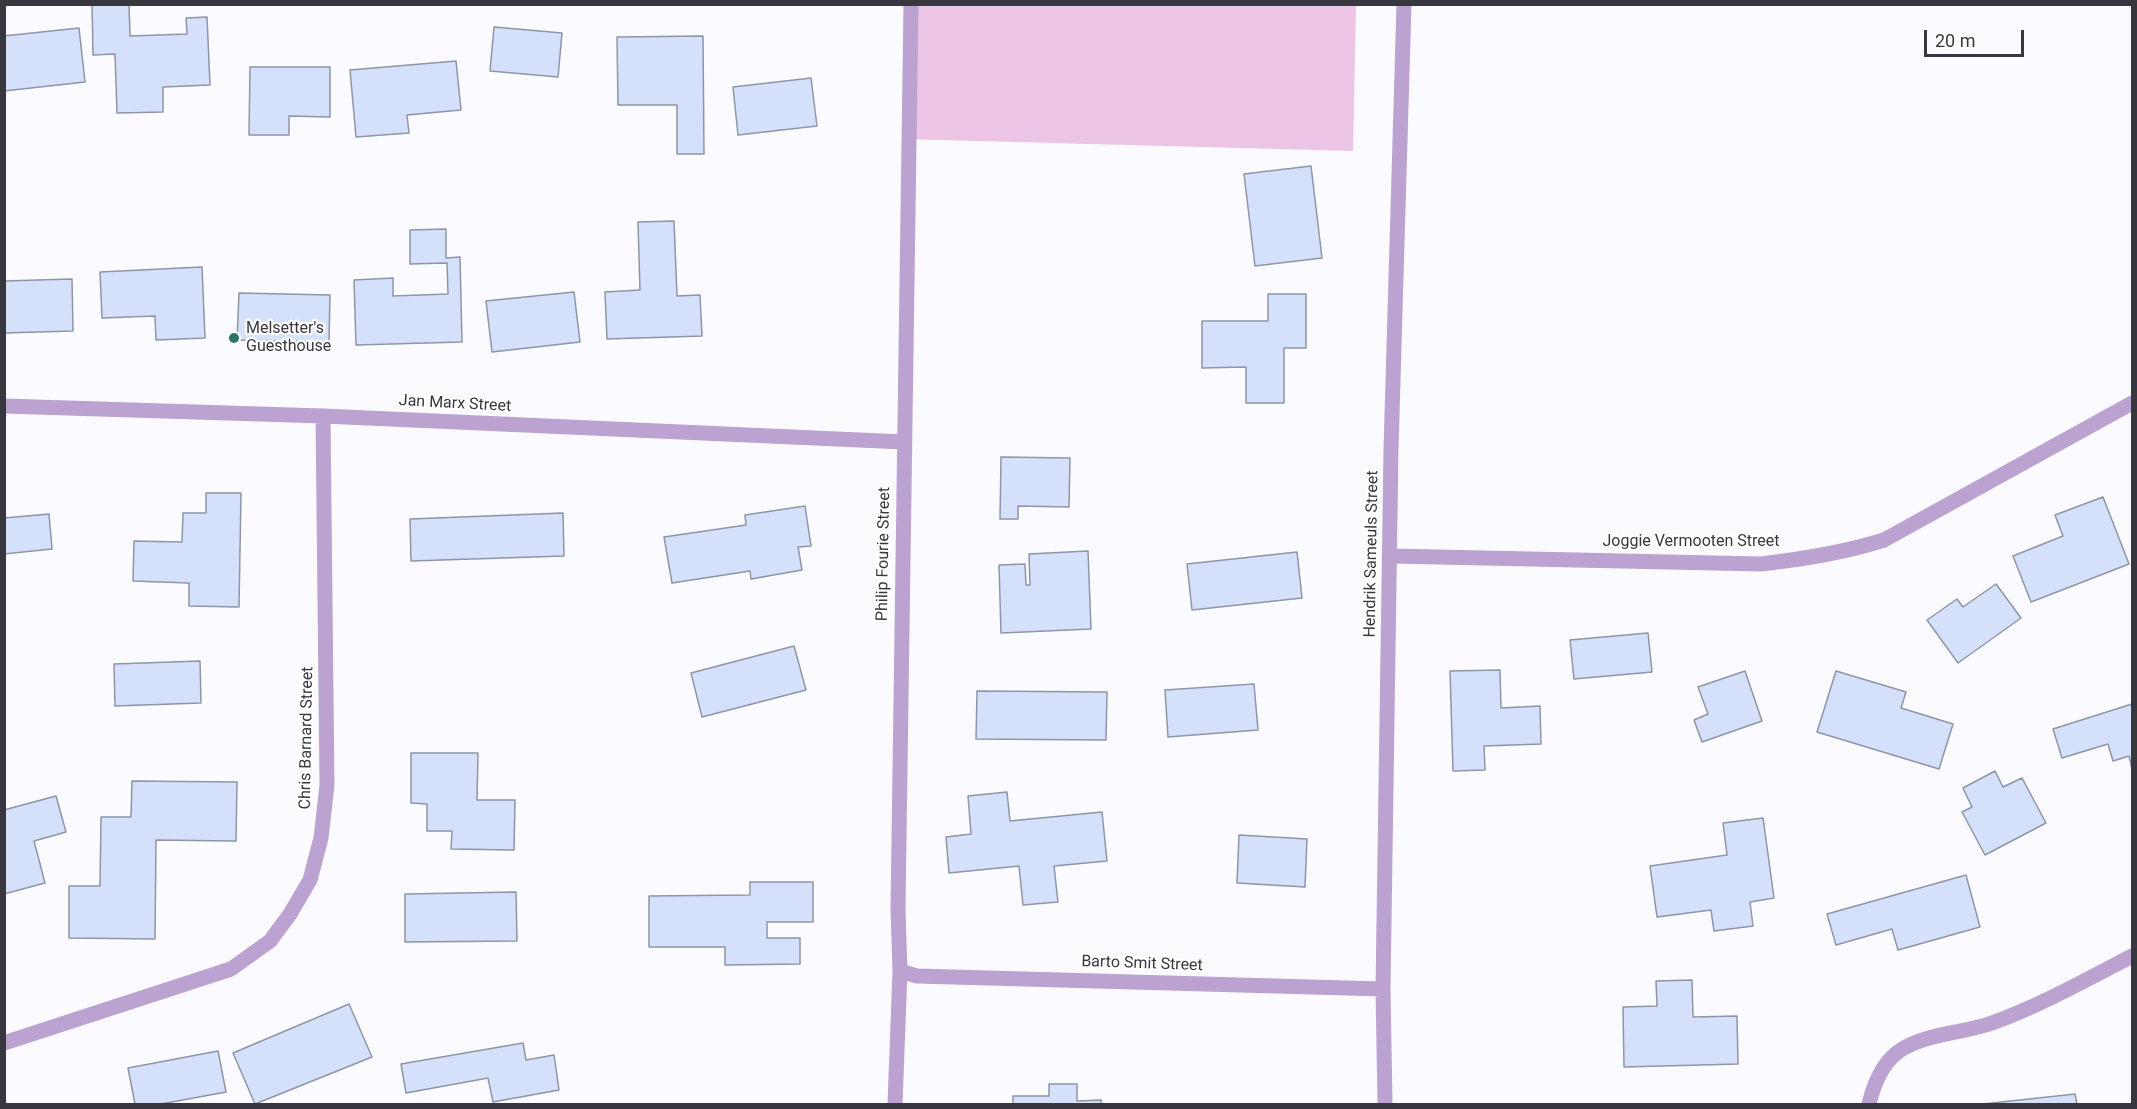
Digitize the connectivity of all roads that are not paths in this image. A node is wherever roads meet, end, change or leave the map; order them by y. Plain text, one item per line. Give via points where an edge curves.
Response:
1 (911, 4) edge
2 (1404, 4) edge
3 (2133, 403) edge
4 (4, 406) edge
5 (323, 416) junction
6 (904, 442) junction
7 (1391, 556) junction
8 (2133, 956) edge
9 (900, 971) junction
10 (1383, 988) junction
11 (4, 1043) edge
12 (895, 1104) edge
13 (1385, 1104) edge
14 (1869, 1104) edge

1 - 6 street, Philip Fourie Street
2 - 7 street, Hendrik Sameuls Street
3 - 7 street, Joggie Vermooten Street via 1884,540 1852,550 1761,564
4 - 5 street, Jan Marx Street
5 - 6 street, Jan Marx Street
5 - 11 street, Chris Barnard Street via 327,785 321,838 310,880 270,941 231,969
6 - 9 street, Philip Fourie Street
7 - 10 street, Hendrik Sameuls Street
8 - 14 street via 2001,1019 1903,1048 1880,1072
9 - 10 street, Barto Smit Street via 917,976
9 - 12 street, Philip Fourie Street
10 - 13 street, Hendrik Sameuls Street

